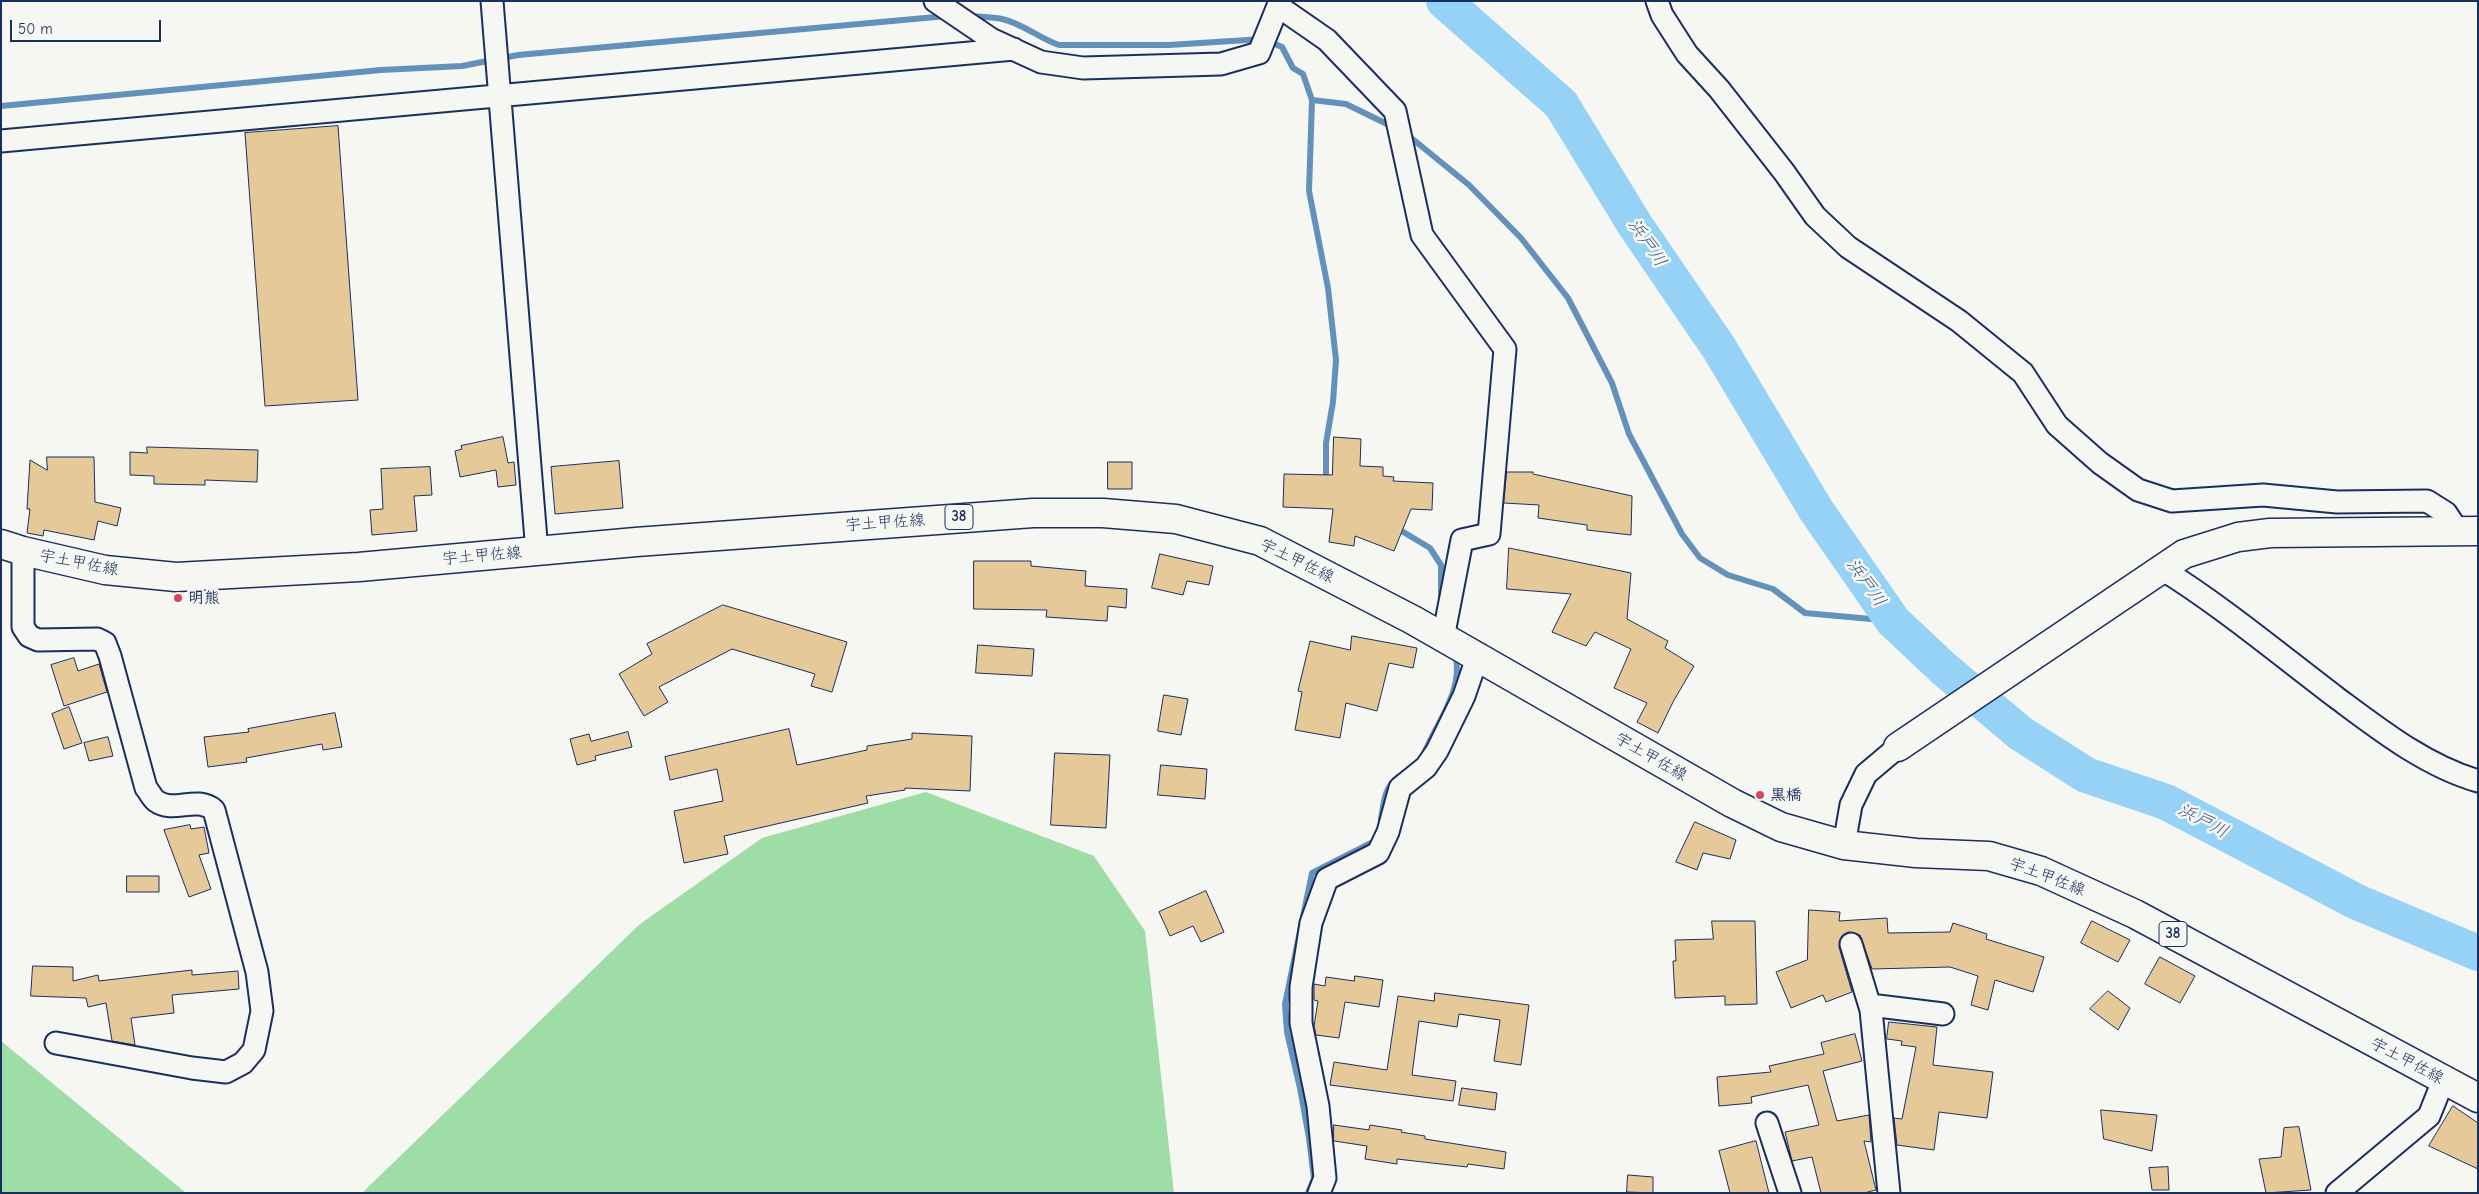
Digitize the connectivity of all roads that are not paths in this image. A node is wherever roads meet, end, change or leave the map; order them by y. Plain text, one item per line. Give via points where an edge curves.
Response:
1 (492, 1) edge
2 (935, 1) edge
3 (1657, 1) edge
4 (1014, 49) junction
5 (498, 96) junction
6 (1, 141) edge
7 (2468, 531) edge
8 (12, 548) edge
9 (537, 552) junction
10 (2155, 574) junction
11 (1443, 638) junction
12 (1477, 658) junction
13 (1898, 747) joint
14 (2478, 781) edge
15 (1844, 845) junction
16 (1850, 944) dead end
17 (1870, 1005) junction
18 (1943, 1014) dead end
19 (56, 1043) dead end
20 (2443, 1080) junction
21 (2478, 1098) edge
22 (1767, 1123) dead end
23 (1319, 1193) edge
24 (1790, 1193) edge
25 (1889, 1193) edge
26 (2337, 1193) edge

1 - 5 street
2 - 4 street via 991,39
3 - 7 street via 1662,15 1687,54 1754,134 1815,216 1848,247 1959,321 2023,374 2057,425 2100,463 2138,490 2172,501 2263,495 2337,502 2428,501
4 - 5 street
4 - 11 street via 1041,62 1083,68 1221,64 1259,53 1278,6 1327,40 1395,111 1422,235 1504,349 1489,534 1462,540
5 - 6 street
5 - 9 street
7 - 10 main road via 2270,533 2238,537 2184,554
8 - 9 main road, 宇土甲佐線 / 38 via 105,570 176,577 359,567
8 - 19 street via 23,627 29,636 38,640 97,640 104,643 146,788 156,801 172,806 197,802 214,810 257,972 262,1011 254,1050 244,1063 226,1072
9 - 11 main road, 宇土甲佐線 / 38 via 1033,513 1103,513 1176,519 1260,541
10 - 13 main road
10 - 14 street via 2200,593 2391,738 2461,776
11 - 12 main road, 宇土甲佐線 / 38
12 - 15 main road, 宇土甲佐線 / 38 via 1732,804 1781,827
12 - 23 street via 1464,696 1438,751 1426,767 1400,788 1388,832 1378,853 1326,879 1311,923 1300,987 1301,1023 1318,1106 1325,1178
13 - 15 street via 1866,774 1851,805
15 - 20 main road, 宇土甲佐線 / 38 via 1916,853 1990,856 2041,871 2136,914
16 - 17 street
17 - 18 street
17 - 25 street
20 - 21 main road, 宇土甲佐線 / 38
20 - 26 street via 2429,1116
22 - 24 street

